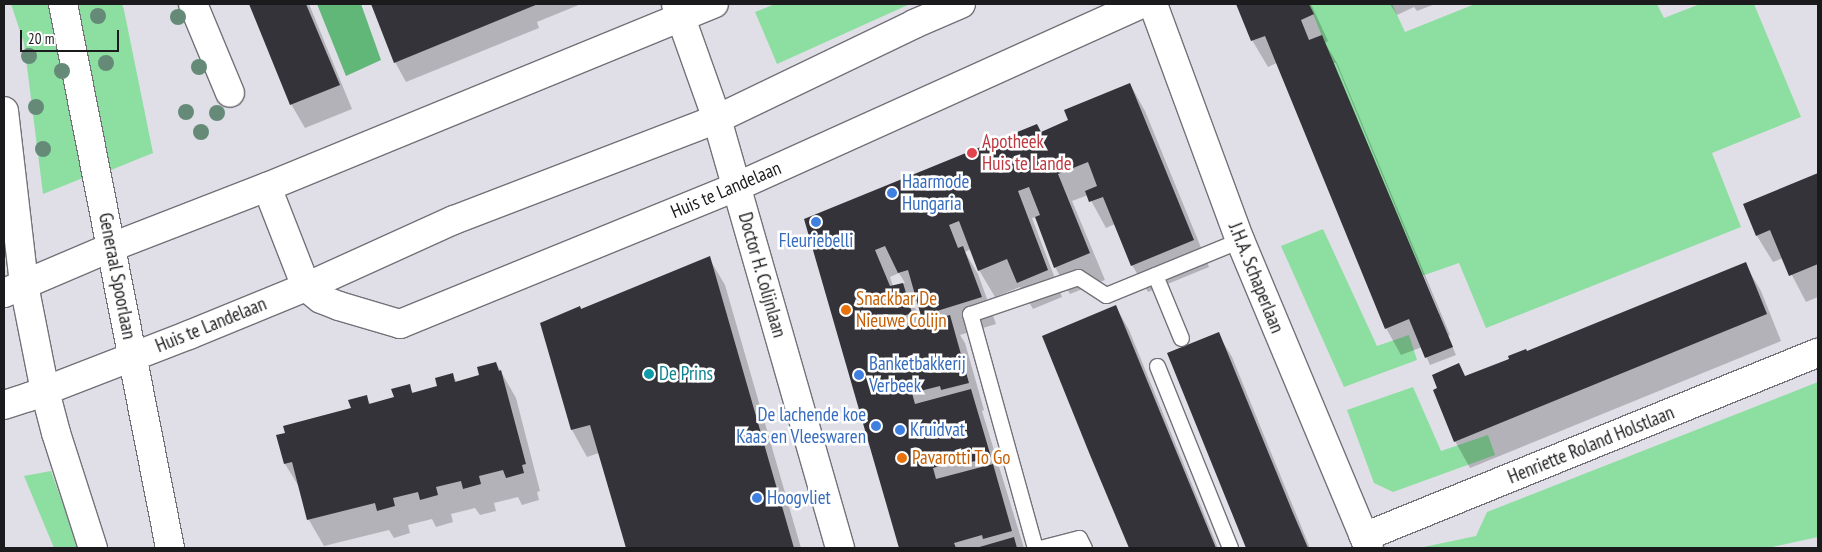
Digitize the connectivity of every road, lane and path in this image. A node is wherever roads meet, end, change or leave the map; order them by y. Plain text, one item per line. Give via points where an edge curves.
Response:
1 (63, 4) edge
2 (193, 4) edge
3 (714, 4) edge
4 (961, 4) edge
5 (1141, 4) edge
6 (1153, 4) edge
7 (679, 10) edge
8 (230, 93) dead end
9 (4, 111) edge
10 (717, 118) junction
11 (267, 186) junction
12 (736, 188) junction
13 (1240, 240) junction
14 (112, 247) junction
15 (1154, 275) junction
16 (306, 287) junction
17 (14, 289) edge
18 (1181, 338) dead end
19 (1818, 353) edge
20 (133, 356) junction
21 (1157, 366) dead end
22 (44, 391) junction
23 (4, 404) edge
24 (1367, 543) edge
25 (93, 548) edge
26 (170, 548) edge
27 (840, 548) edge
28 (1035, 548) edge
29 (1040, 548) edge
30 (1084, 548) edge
31 (1230, 548) edge

1 - 14 street, Generaal Spoorlaan
2 - 8 street
3 - 7 street
4 - 10 street, Huis te Landelaan
5 - 12 street, Huis te Landelaan
6 - 13 street, J.H.A. Schaperlaan
7 - 10 street, Doctor H. Colijnlaan
7 - 11 street
9 - 17 street
10 - 12 street, Doctor H. Colijnlaan
10 - 16 street, Huis te Landelaan via 454,220
11 - 14 street
11 - 16 street
12 - 16 street, Huis te Landelaan via 400,324 339,306
12 - 27 street, Doctor H. Colijnlaan
13 - 15 lane
13 - 24 street, J.H.A. Schaperlaan
14 - 17 street
14 - 20 street, Generaal Spoorlaan
15 - 18 lane
15 - 28 lane via 1106,295 1078,277 970,314
16 - 20 street, Huis te Landelaan
17 - 22 street
19 - 24 street, Henriette Roland Holstlaan
20 - 22 street, Huis te Landelaan
20 - 26 street, Generaal Spoorlaan
21 - 31 lane
22 - 23 street, Huis te Landelaan
22 - 25 street
29 - 30 lane via 1079,538

